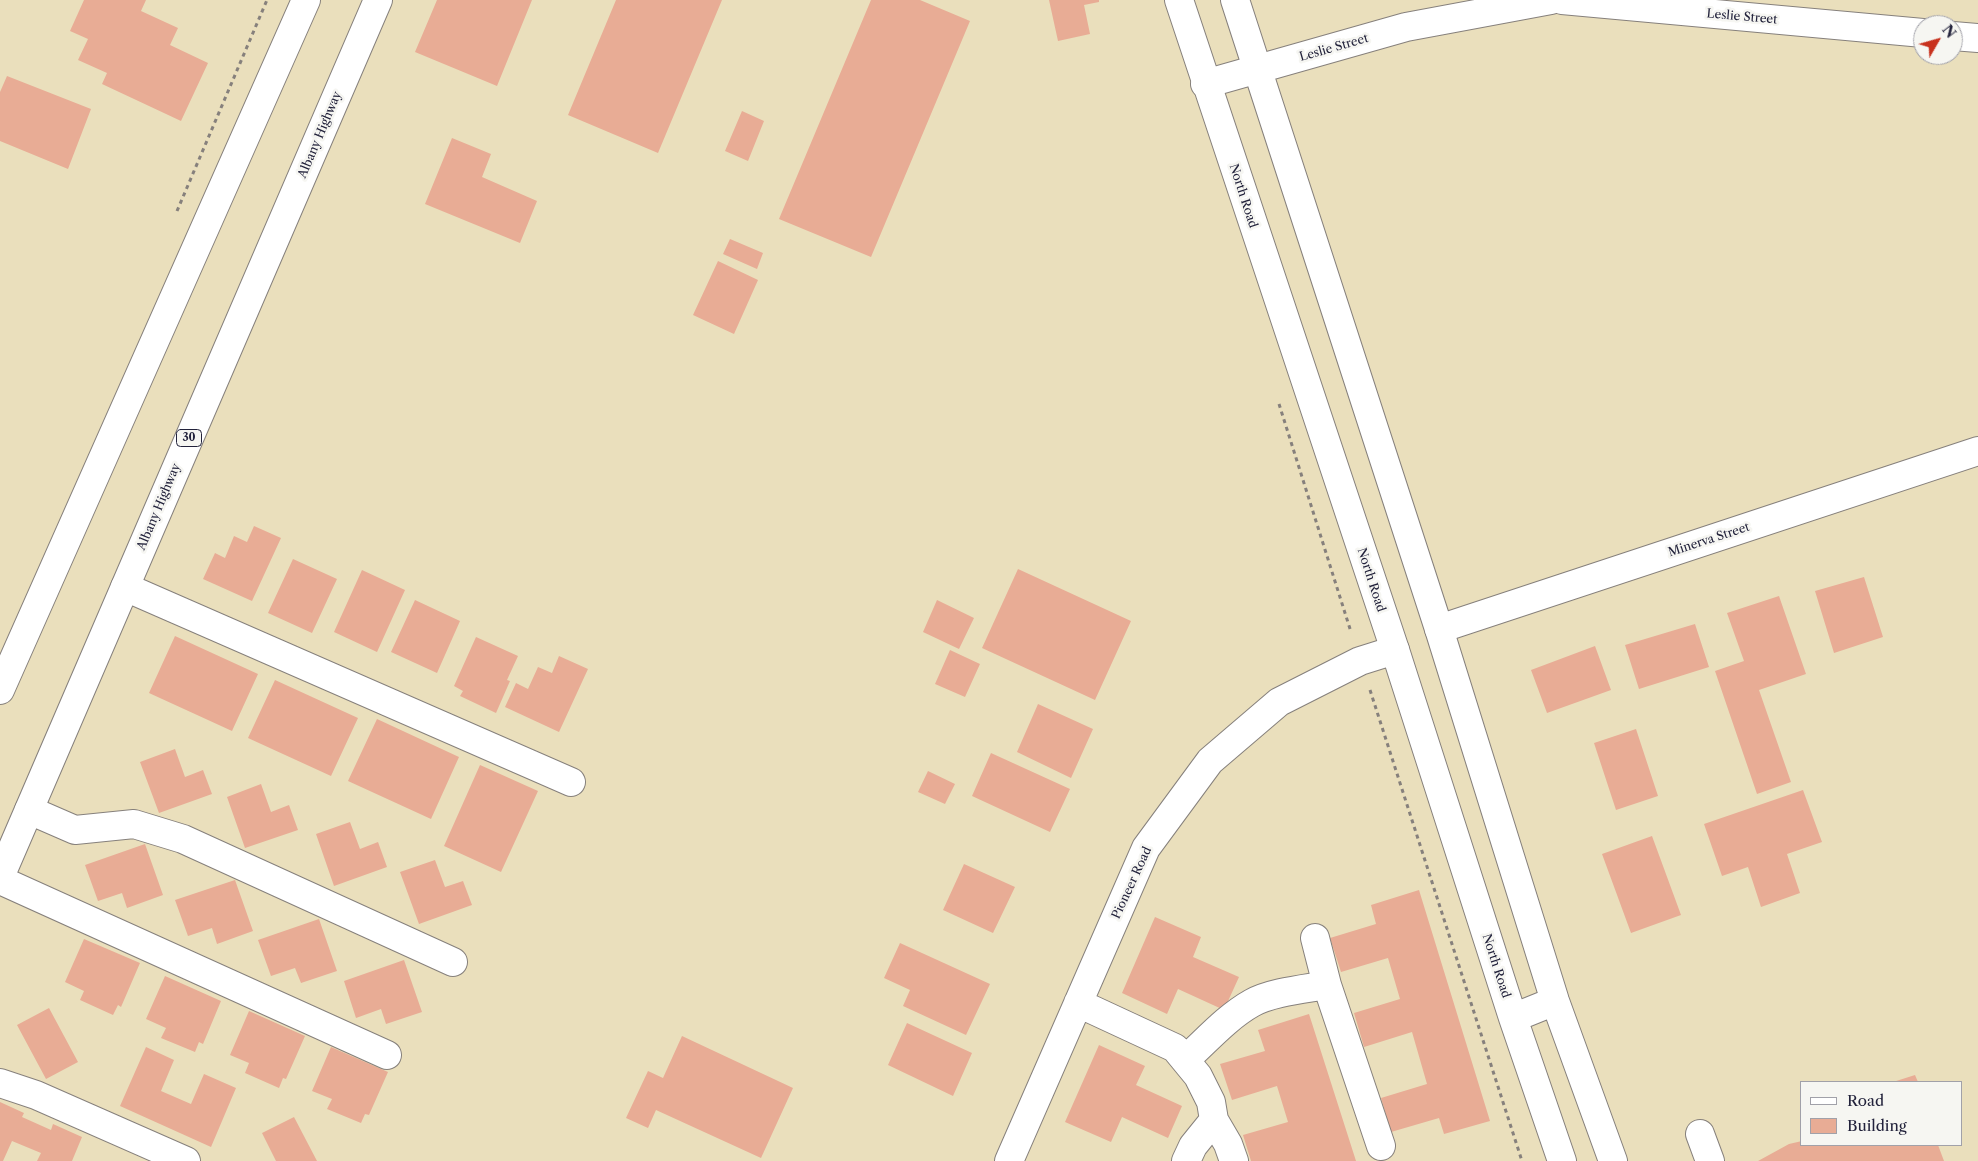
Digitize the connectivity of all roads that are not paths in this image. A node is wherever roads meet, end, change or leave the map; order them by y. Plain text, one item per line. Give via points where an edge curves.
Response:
1 (306, 0) edge
2 (378, 0) edge
3 (1179, 0) edge
4 (1235, 0) edge
5 (1551, 0) edge
6 (1562, 0) edge
7 (1913, 32) edge
8 (1963, 37) edge
9 (1978, 38) edge
10 (1257, 71) junction
11 (1205, 84) junction
12 (1978, 451) edge
13 (125, 587) junction
14 (1439, 629) junction
15 (1395, 650) junction
16 (0, 690) edge
17 (571, 782) dead end
18 (29, 810) junction
19 (0, 878) edge
20 (1315, 938) dead end
21 (453, 962) dead end
22 (1327, 985) junction
23 (1555, 1001) junction
24 (1078, 1003) junction
25 (1513, 1018) junction
26 (387, 1056) dead end
27 (1185, 1060) junction
28 (0, 1083) edge
29 (1214, 1120) junction
30 (1700, 1134) dead end
31 (1381, 1146) dead end
32 (186, 1161) edge
33 (1009, 1161) edge
34 (1186, 1161) edge
35 (1234, 1161) edge
36 (1562, 1161) edge
37 (1613, 1161) edge
38 (1710, 1161) edge

1 - 16 main road
2 - 13 main road, Albany Highway / 30
3 - 11 main road, North Road
4 - 10 main road
5 - 10 main road, Leslie Street via 1406,27
6 - 7 main road, Leslie Street
8 - 9 main road
10 - 11 main road, Leslie Street
10 - 14 main road
11 - 15 main road, North Road
12 - 14 main road, Minerva Street
13 - 17 main road
13 - 18 main road, Albany Highway / 30
14 - 23 main road
15 - 24 main road, Pioneer Road via 1360,661 1279,702 1210,760 1146,848
15 - 25 main road, North Road
18 - 19 main road, Albany Highway / 30
18 - 21 main road via 75,830 134,824 183,839
19 - 26 main road
20 - 22 main road
22 - 27 main road via 1253,1003 1218,1029
22 - 31 main road
23 - 25 main road
23 - 37 main road
24 - 27 main road via 1174,1048
24 - 33 main road, Pioneer Road
25 - 36 main road, North Road
27 - 29 main road via 1198,1076 1211,1102
28 - 32 main road via 36,1095
29 - 34 main road via 1193,1146
29 - 35 main road
30 - 38 main road

